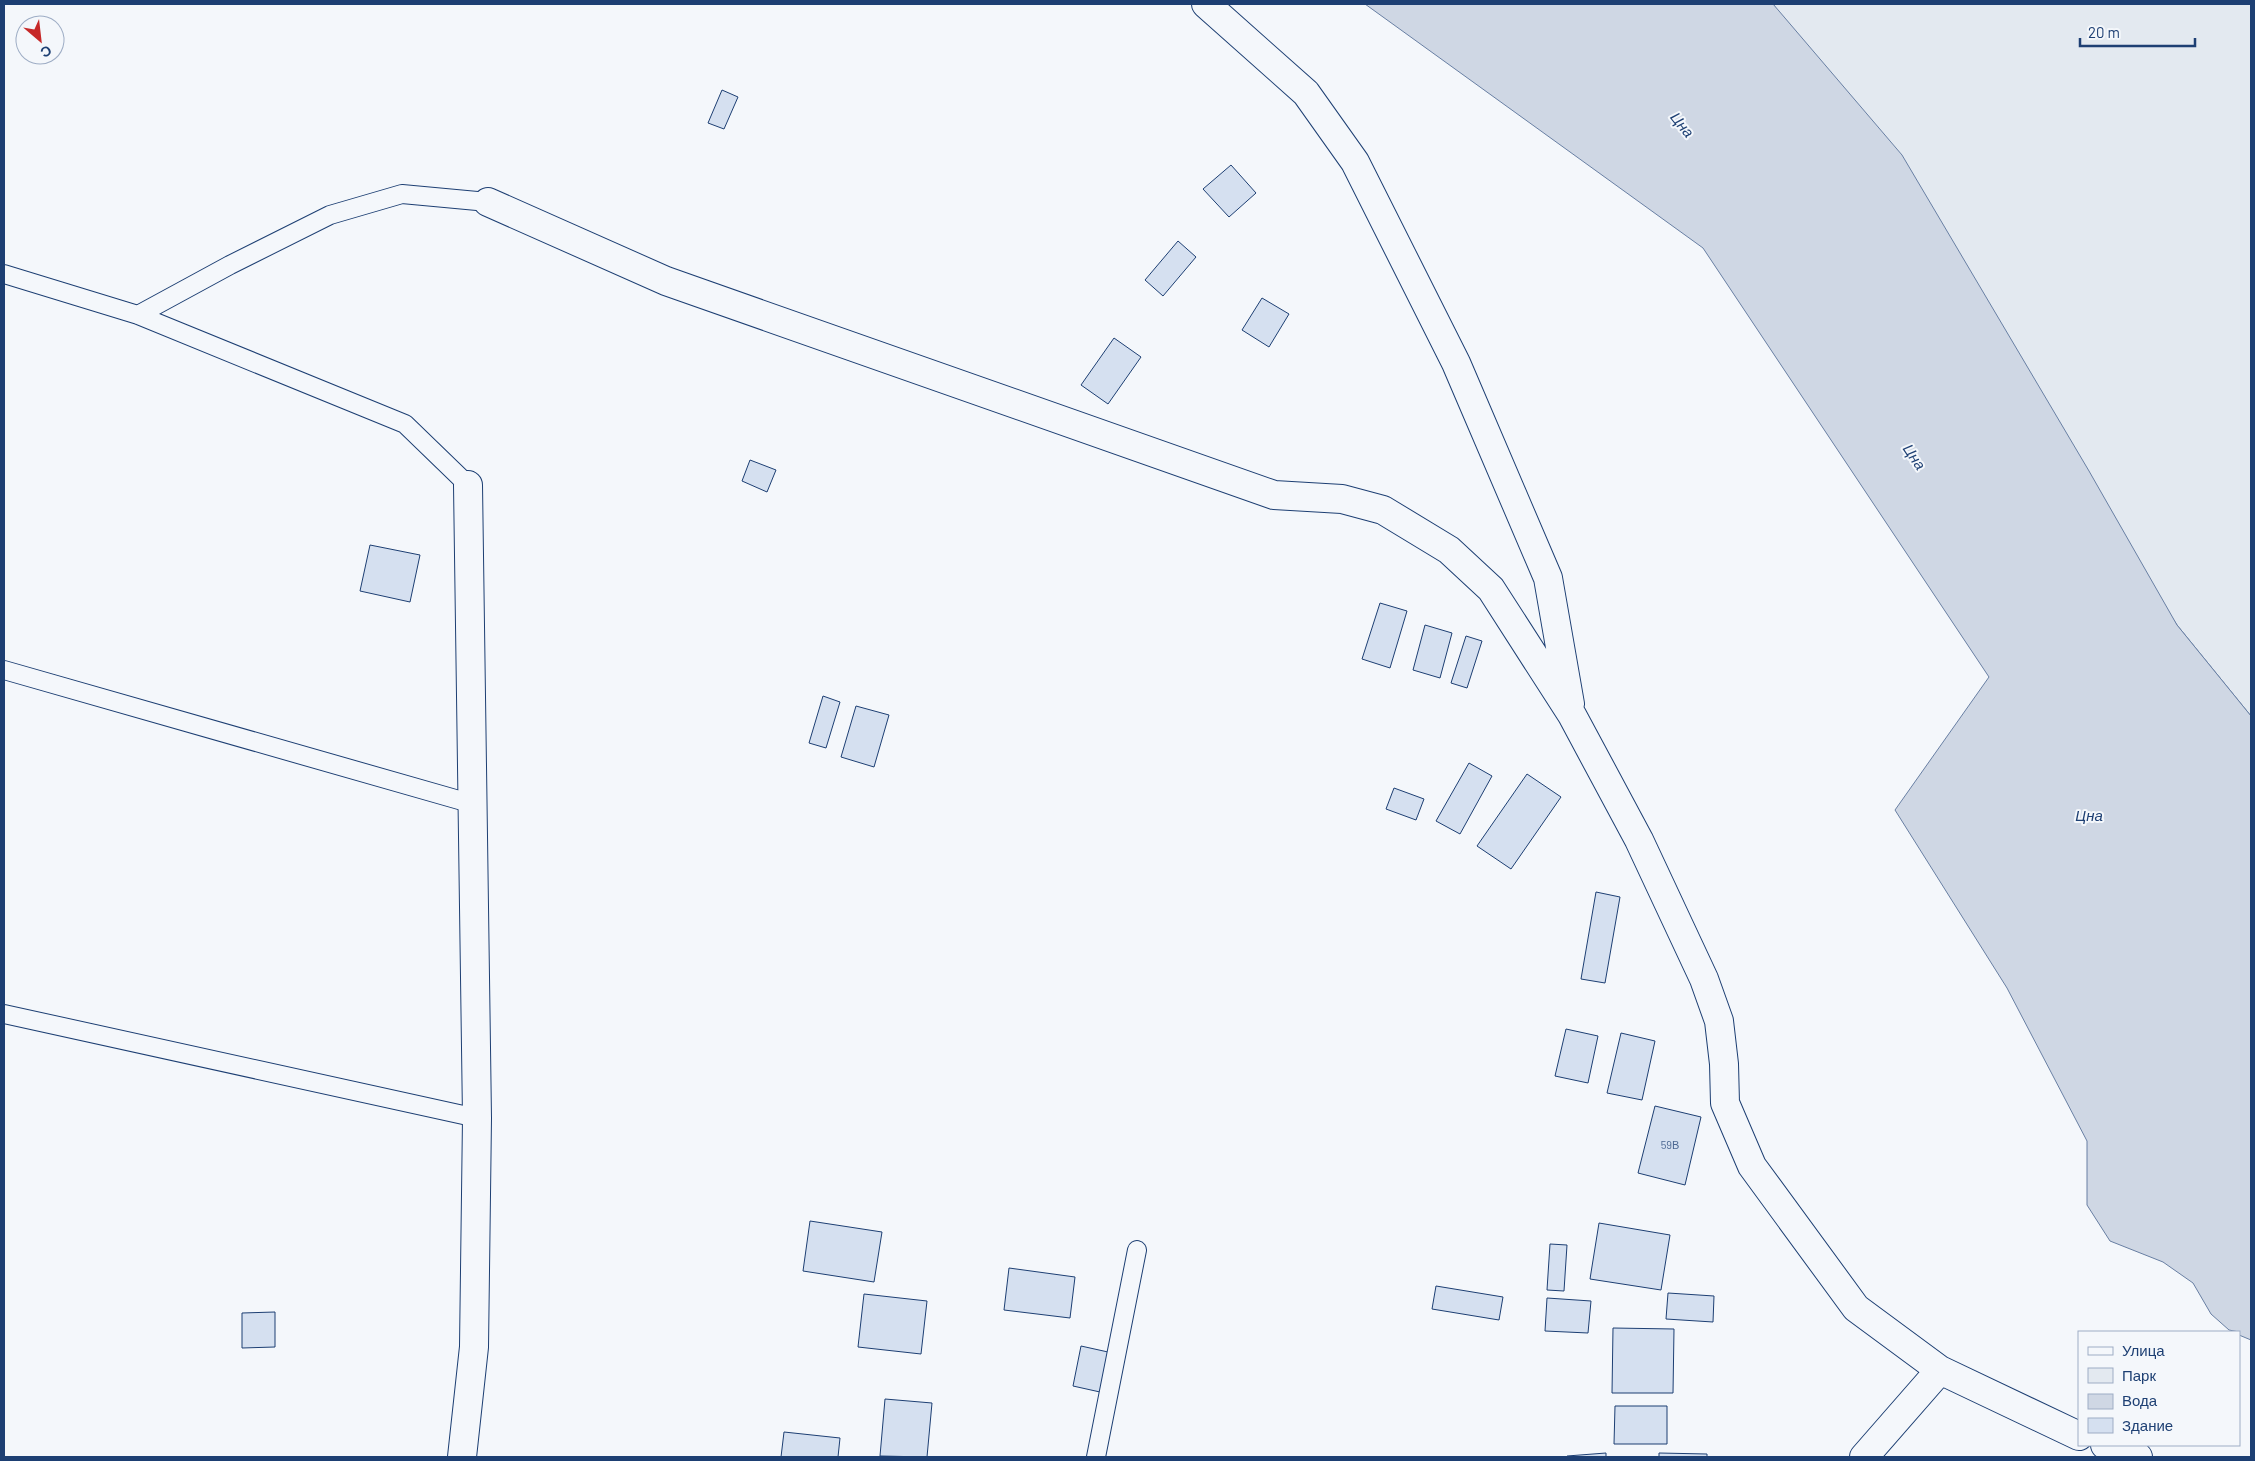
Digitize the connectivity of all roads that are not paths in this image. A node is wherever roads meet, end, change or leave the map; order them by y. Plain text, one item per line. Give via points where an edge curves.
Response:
1 (1206, 4) edge
2 (488, 202) joint
3 (4, 274) edge
4 (138, 315) junction
5 (468, 485) joint
6 (4, 670) edge
7 (1572, 715) junction
8 (473, 804) junction
9 (4, 1014) edge
10 (478, 1118) junction
11 (1137, 1250) dead end
12 (1940, 1370) junction
13 (2078, 1436) edge
14 (2108, 1446) edge
15 (462, 1457) edge
16 (1096, 1457) edge
17 (1864, 1457) edge
18 (2138, 1457) edge

1 - 7 street via 1306,93 1355,162 1456,362 1548,578
2 - 4 lane via 402,194 330,215
2 - 7 street via 666,281 1274,495 1342,499 1383,510 1449,550 1491,589
3 - 4 lane
4 - 5 lane via 405,424
5 - 8 street
6 - 8 lane
7 - 12 street via 1639,840 1704,979 1719,1022 1725,1103 1752,1166 1856,1308
8 - 10 street
9 - 10 lane
10 - 15 street via 474,1347
11 - 16 lane
12 - 13 street
12 - 17 street
14 - 18 street

